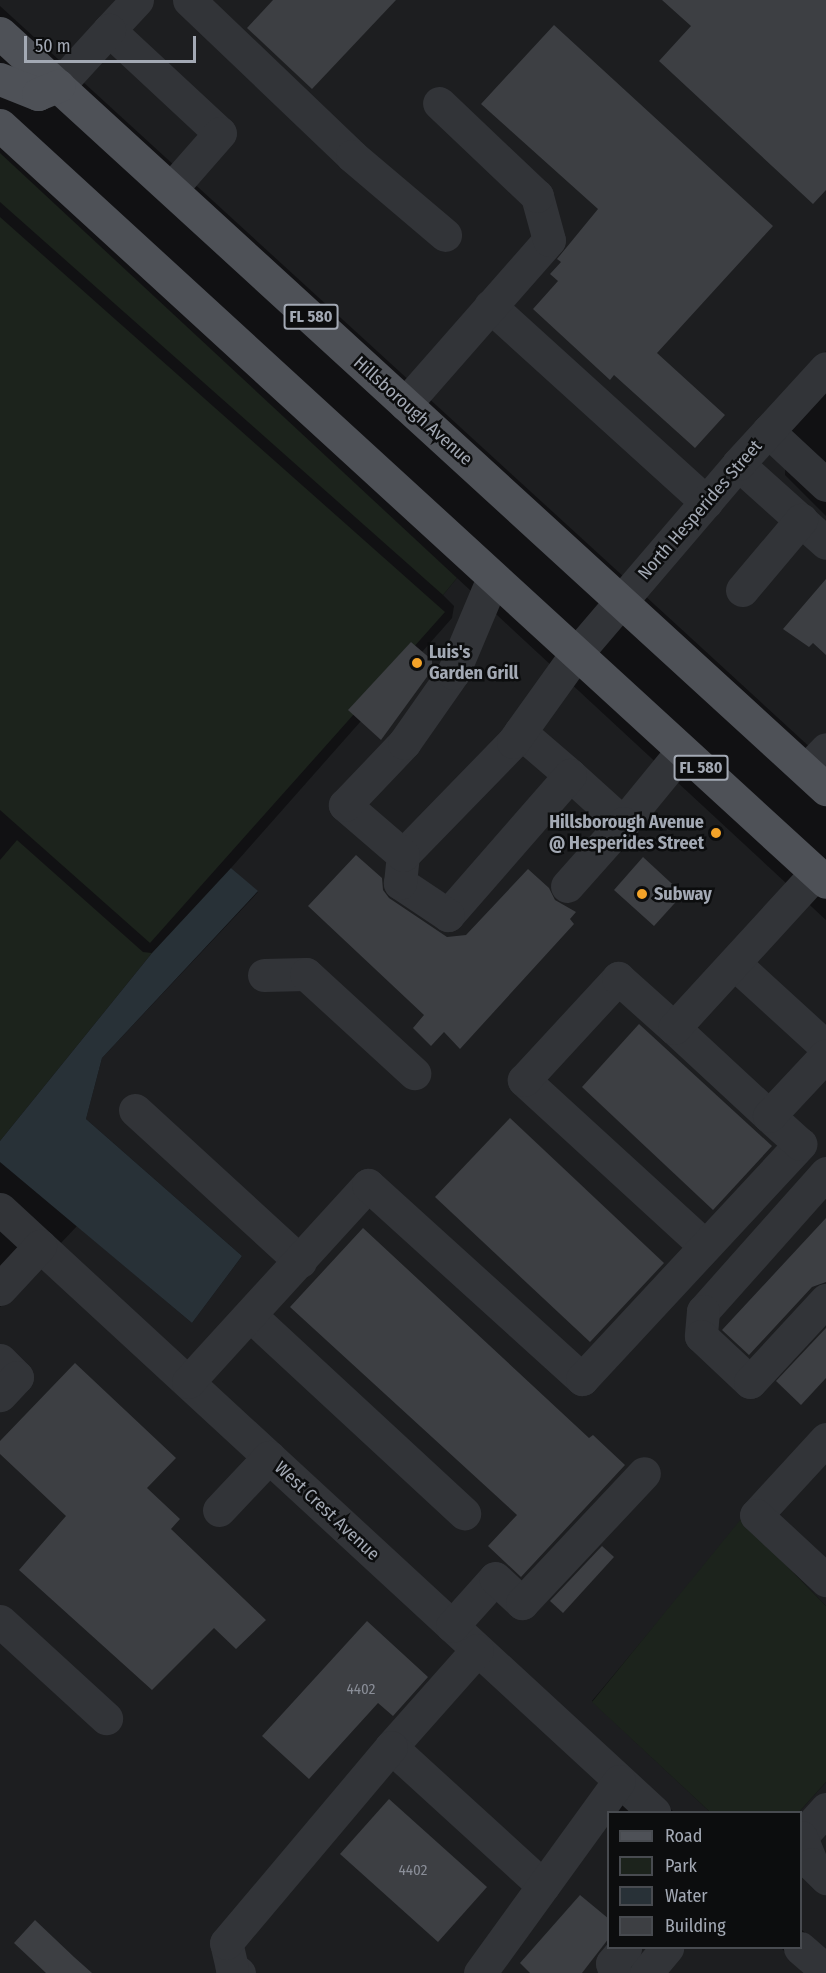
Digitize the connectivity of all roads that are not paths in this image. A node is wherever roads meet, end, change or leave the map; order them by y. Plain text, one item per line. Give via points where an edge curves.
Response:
1 (136, 0) edge
2 (189, 0) edge
3 (109, 30) junction
4 (0, 33) edge
5 (0, 78) edge
6 (57, 86) junction
7 (439, 103) dead end
8 (0, 125) edge
9 (171, 189) junction
10 (445, 236) dead end
11 (490, 306) junction
12 (826, 368) edge
13 (405, 404) junction
14 (768, 431) junction
15 (738, 464) junction
16 (826, 485) edge
17 (706, 502) junction
18 (801, 520) junction
19 (826, 543) edge
20 (493, 578) junction
21 (742, 590) dead end
22 (621, 601) junction
23 (576, 654) junction
24 (520, 732) junction
25 (682, 751) junction
26 (819, 769) edge
27 (570, 775) junction
28 (624, 823) junction
29 (403, 855) junction
30 (823, 877) edge
31 (567, 886) dead end
32 (735, 963) junction
33 (264, 975) dead end
34 (674, 1028) junction
35 (826, 1047) edge
36 (826, 1055) edge
37 (414, 1073) dead end
38 (135, 1110) dead end
39 (769, 1116) junction
40 (826, 1173) edge
41 (0, 1209) edge
42 (40, 1246) junction
43 (705, 1246) junction
44 (300, 1261) junction
45 (0, 1289) edge
46 (826, 1300) edge
47 (250, 1315) junction
48 (0, 1360) edge
49 (188, 1382) junction
50 (0, 1395) edge
51 (826, 1439) edge
52 (268, 1457) junction
53 (644, 1473) dead end
54 (219, 1510) dead end
55 (464, 1513) dead end
56 (826, 1580) edge
57 (0, 1621) edge
58 (452, 1626) junction
59 (477, 1650) junction
60 (106, 1718) dead end
61 (391, 1747) junction
62 (620, 1780) junction
63 (826, 1809) edge
64 (653, 1811) edge
65 (802, 1836) edge
66 (802, 1839) edge
67 (826, 1878) edge
68 (543, 1886) junction
69 (623, 1949) edge
70 (665, 1949) edge
71 (802, 1949) edge
72 (826, 1971) edge
73 (238, 1973) edge
74 (480, 1973) edge
75 (615, 1973) edge
76 (646, 1973) edge

1 - 3 street
2 - 10 street via 352,156
3 - 6 street
3 - 9 street via 220,133
4 - 6 main road, Hillsborough Avenue / FL 580
5 - 6 main road via 38,94
6 - 9 main road, Hillsborough Avenue / FL 580
7 - 11 street via 537,196 549,240
8 - 20 main road, FL 580
9 - 13 main road, Hillsborough Avenue / FL 580
11 - 13 street
11 - 17 street
12 - 14 street, North Hesperides Street
13 - 22 main road, Hillsborough Avenue / FL 580
14 - 15 street, North Hesperides Street
14 - 16 street
15 - 17 street, North Hesperides Street
15 - 18 street
17 - 22 street, North Hesperides Street
18 - 19 street
18 - 21 street
20 - 23 main road, FL 580
20 - 29 street via 453,673 404,743 345,805
22 - 23 street, North Hesperides Street
22 - 26 main road, Hillsborough Avenue / FL 580
23 - 24 street, North Hesperides Street
23 - 25 main road, FL 580
24 - 27 street
24 - 29 street, North Hesperides Street
25 - 28 street
25 - 30 main road, FL 580
27 - 28 street
27 - 29 street via 448,915 400,883
28 - 31 street
30 - 32 street
32 - 34 street
32 - 35 street
33 - 37 street via 306,974
34 - 39 street
34 - 43 street via 618,978 524,1080
36 - 39 street
38 - 44 street
39 - 43 street via 800,1144
40 - 46 street via 703,1311 701,1336 750,1382
41 - 42 street, West Crest Avenue
42 - 45 street
42 - 49 street, West Crest Avenue
43 - 44 street via 582,1379 368,1185
44 - 47 street
47 - 49 street
47 - 55 street
48 - 50 street via 17,1377
49 - 52 street, West Crest Avenue
51 - 56 street via 756,1515
52 - 54 street
52 - 58 street, West Crest Avenue
53 - 58 street via 522,1603 495,1578
57 - 60 street
58 - 59 street, West Crest Avenue
59 - 61 street
59 - 62 street, West Crest Avenue
61 - 68 street
61 - 73 street via 226,1943 232,1968
62 - 64 street, West Crest Avenue
62 - 68 street
63 - 65 street
66 - 67 street via 812,1864
68 - 74 street
69 - 75 street via 612,1963
70 - 76 street
71 - 72 street

